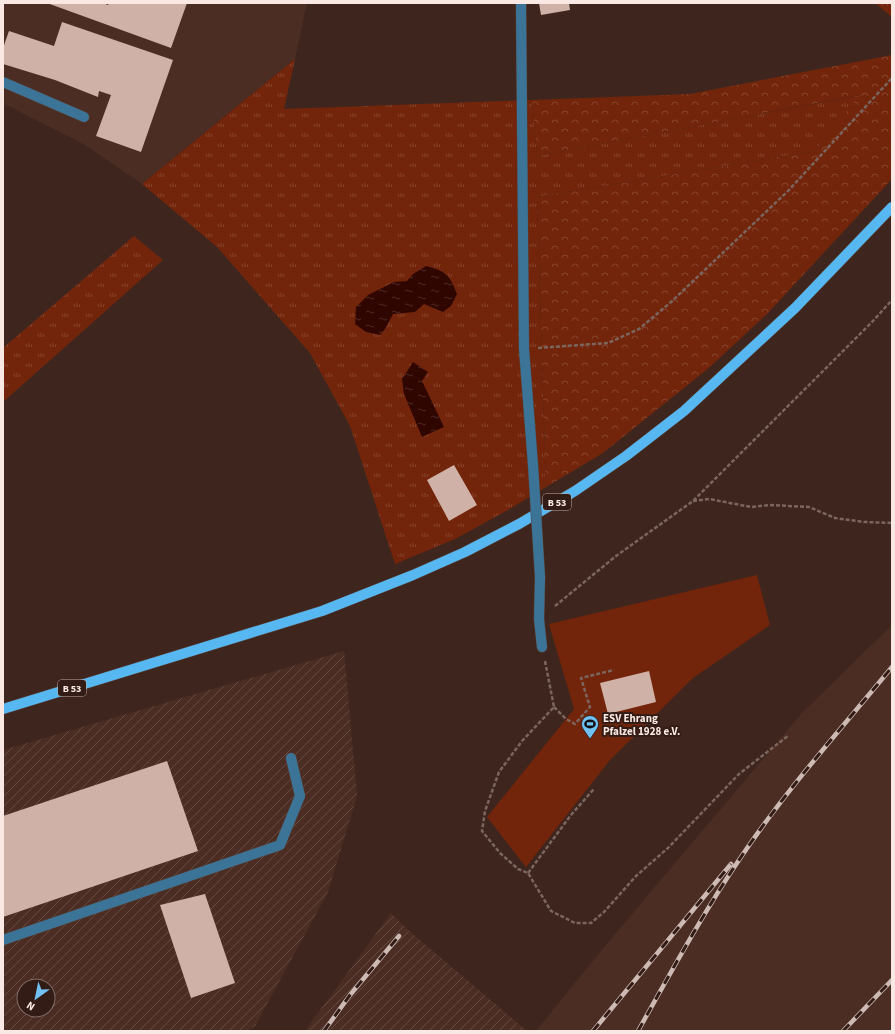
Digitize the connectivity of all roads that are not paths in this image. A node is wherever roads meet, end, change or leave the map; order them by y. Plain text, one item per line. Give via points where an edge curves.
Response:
1 (521, 3) edge
2 (3, 82) edge
3 (84, 117) dead end
4 (892, 206) edge
5 (542, 647) road end
6 (3, 709) edge
7 (291, 758) dead end
8 (3, 940) edge

1 - 5 street, bridge via 524,348 540,577 539,619
2 - 3 street
4 - 6 main road, B 53 via 795,308 684,411 575,491 519,524 465,552 322,612
7 - 8 street via 300,796 280,845

